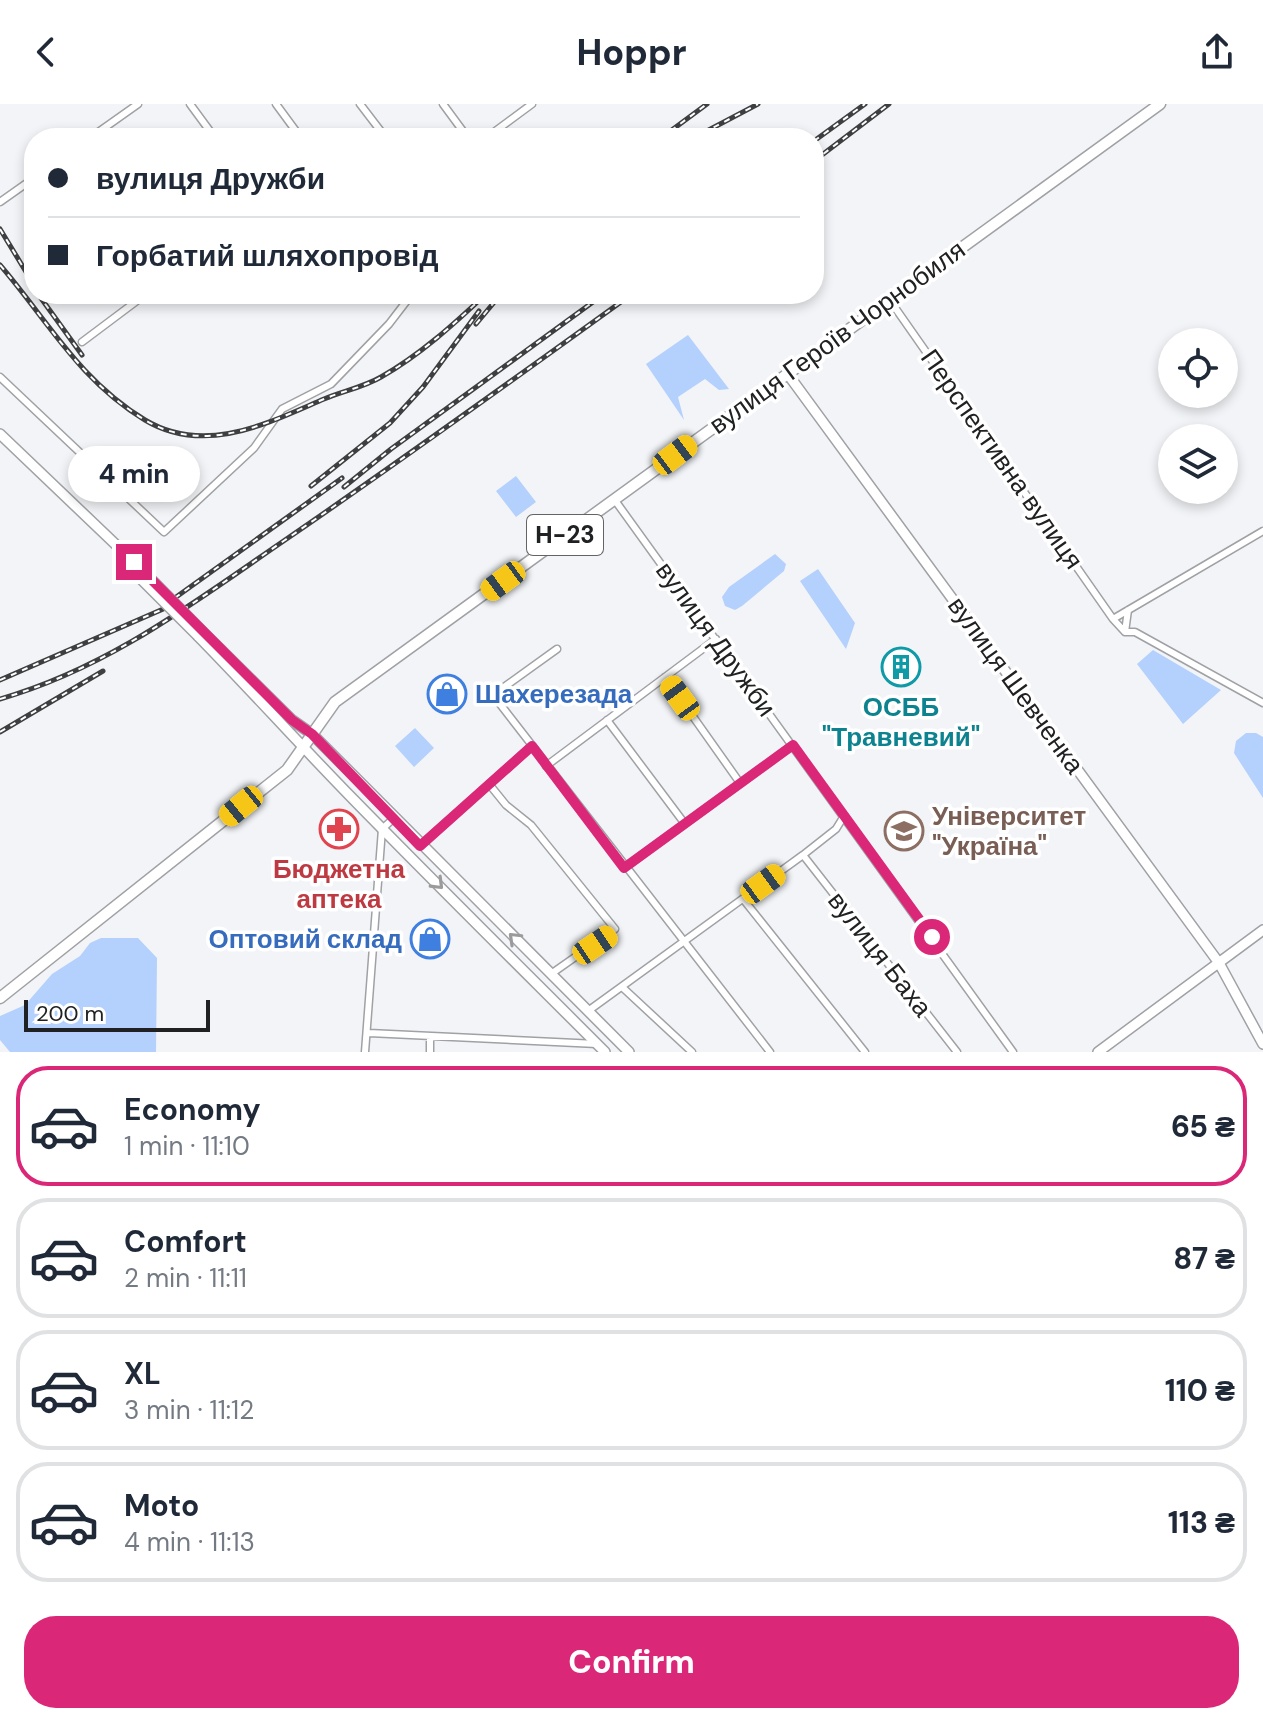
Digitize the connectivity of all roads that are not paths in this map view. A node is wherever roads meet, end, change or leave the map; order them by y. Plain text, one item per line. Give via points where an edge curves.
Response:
1 (138, 104) edge
2 (190, 104) edge
3 (276, 104) edge
4 (360, 104) edge
5 (443, 104) edge
6 (1160, 104) edge
7 (528, 105) edge
8 (104, 128) edge
9 (208, 128) edge
10 (294, 128) edge
11 (378, 128) edge
12 (461, 128) edge
13 (499, 128) edge
14 (24, 185) edge
15 (0, 202) edge
16 (889, 299) junction
17 (133, 304) edge
18 (404, 304) edge
19 (82, 342) dead end
20 (787, 373) junction
21 (0, 377) edge
22 (0, 434) edge
23 (614, 499) junction
24 (1263, 531) edge
25 (1128, 610) junction
26 (1113, 619) junction
27 (1125, 632) junction
28 (200, 634) junction
29 (716, 639) junction
30 (557, 649) dead end
31 (665, 677) junction
32 (1263, 703) edge
33 (607, 720) junction
34 (312, 734) junction
35 (793, 745) junction
36 (532, 746) junction
37 (304, 748) junction
38 (546, 766) junction
39 (740, 783) junction
40 (489, 784) junction
41 (844, 816) junction
42 (393, 819) junction
43 (685, 824) junction
44 (382, 829) junction
45 (420, 846) junction
46 (803, 855) junction
47 (624, 868) junction
48 (743, 899) junction
49 (1263, 930) edge
50 (684, 942) junction
51 (1219, 963) junction
52 (550, 974) junction
53 (622, 987) junction
54 (0, 998) edge
55 (588, 1011) junction
56 (369, 1033) junction
57 (430, 1036) junction
58 (1263, 1044) edge
59 (601, 1048) edge
60 (365, 1052) edge
61 (430, 1052) edge
62 (629, 1052) edge
63 (692, 1052) edge
64 (770, 1052) edge
65 (865, 1052) edge
66 (957, 1052) edge
67 (1013, 1052) edge
68 (1098, 1052) edge

1 - 8 street
2 - 9 street
3 - 10 street
4 - 11 street
5 - 12 street
6 - 16 main road, вулиця Героїв Чорнобиля / Н-23
7 - 13 street
14 - 15 street
16 - 20 main road, вулиця Героїв Чорнобиля / Н-23
16 - 26 street, Перспективна вулиця
17 - 19 street
18 - 21 street via 331,384 282,409 254,448 164,532
20 - 23 main road, вулиця Героїв Чорнобиля / Н-23
20 - 51 main road, вулиця Шевченка
22 - 28 main road, bridge
23 - 29 street, вулиця Дружби
23 - 34 main road, вулиця Героїв Чорнобиля / Н-23 via 335,702
24 - 25 street
25 - 26 street
25 - 27 street
26 - 27 street, Перспективна вулиця
27 - 32 street via 1135,632
28 - 34 main road
28 - 37 main road
29 - 31 street
29 - 35 street, вулиця Дружби
30 - 36 street via 493,695
31 - 33 street
31 - 39 street
33 - 38 street
33 - 43 street
34 - 37 main road, вулиця Героїв Чорнобиля / Н-23
34 - 42 main road
35 - 39 street
35 - 41 street, вулиця Дружби
36 - 38 street
36 - 40 street
37 - 44 main road
37 - 54 main road, вулиця Героїв Чорнобиля / Н-23 via 287,770
38 - 47 street
39 - 43 street
40 - 45 street
40 - 52 street via 531,825 615,929
41 - 46 street
41 - 67 street, вулиця Дружби
42 - 44 street
42 - 45 main road
43 - 47 street
44 - 56 street
44 -> 59 main road
52 -> 45 main road
46 - 48 street
46 - 66 street, вулиця Баха
47 - 50 street
48 - 50 street
48 - 65 street
49 - 51 main road
50 - 53 street
50 - 64 street
51 - 58 main road, вулиця Шевченка
51 - 68 main road
52 - 55 main road
53 - 55 street
53 - 63 street
55 - 62 main road
56 - 57 street
56 - 60 street
57 - 59 street
57 - 61 street

